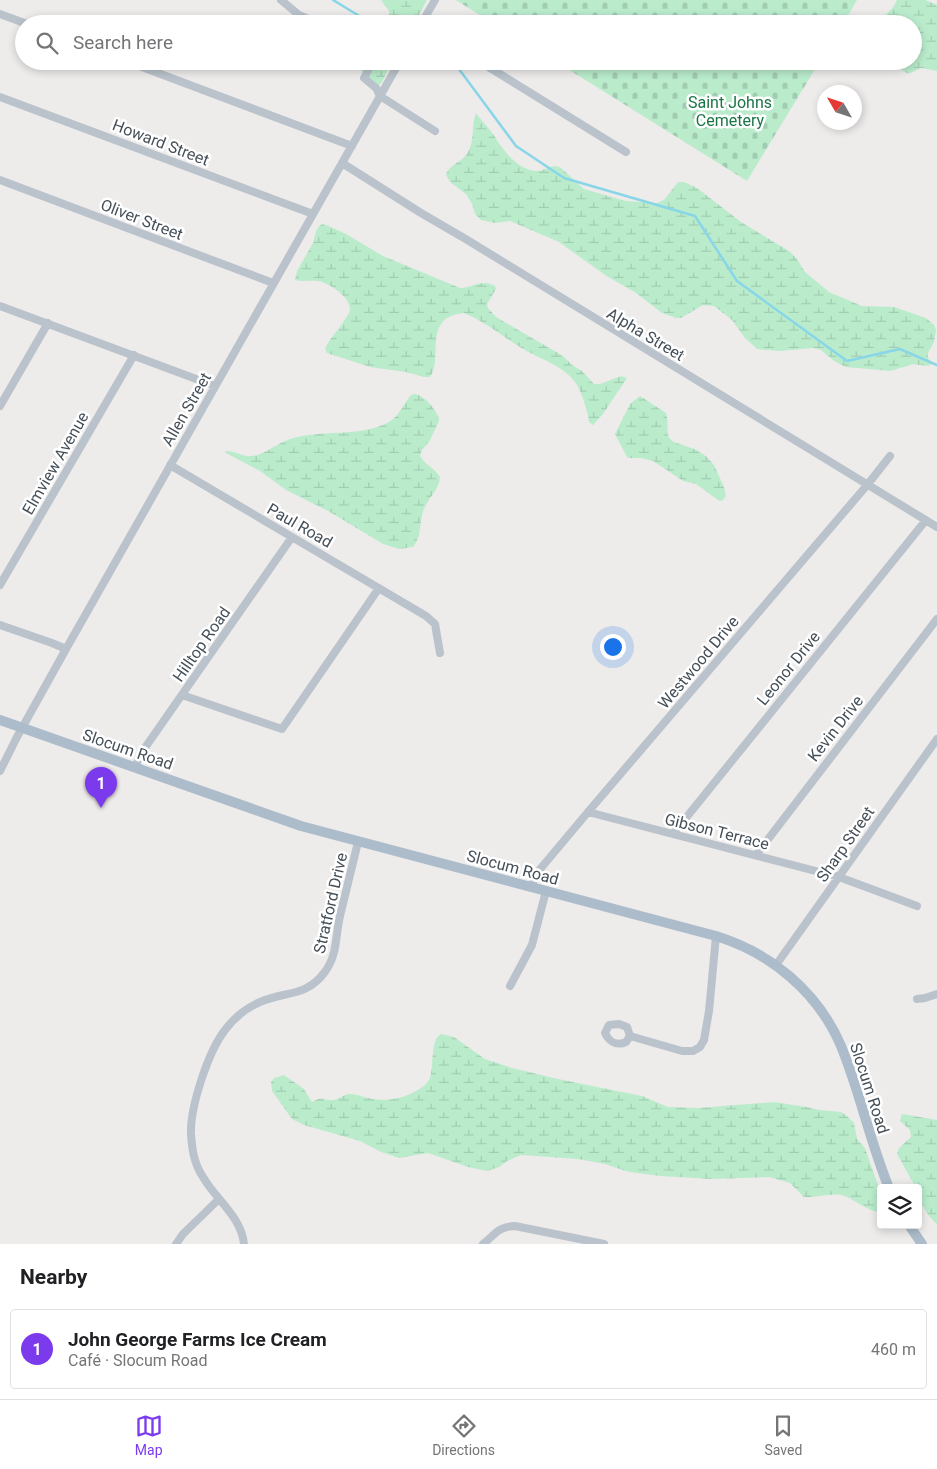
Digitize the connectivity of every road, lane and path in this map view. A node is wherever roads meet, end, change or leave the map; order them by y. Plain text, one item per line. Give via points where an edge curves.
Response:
1 (281, 0) edge
2 (435, 0) edge
3 (0, 14) edge
4 (299, 15) edge
5 (426, 15) edge
6 (15, 20) edge
7 (150, 70) edge
8 (368, 70) edge
9 (395, 70) edge
10 (494, 70) edge
11 (380, 96) junction
12 (0, 97) edge
13 (435, 132) dead end
14 (352, 146) junction
15 (626, 152) dead end
16 (342, 163) junction
17 (0, 180) edge
18 (313, 214) junction
19 (274, 283) junction
20 (0, 306) edge
21 (48, 323) junction
22 (134, 355) junction
23 (215, 386) junction
24 (0, 406) edge
25 (890, 456) dead end
26 (170, 465) junction
27 (868, 484) junction
28 (926, 520) junction
29 (937, 527) edge
30 (292, 537) junction
31 (0, 585) edge
32 (380, 588) junction
33 (937, 619) edge
34 (0, 625) edge
35 (66, 649) junction
36 (440, 653) dead end
37 (182, 695) junction
38 (0, 720) edge
39 (22, 728) junction
40 (937, 739) edge
41 (135, 767) junction
42 (0, 771) edge
43 (588, 812) junction
44 (672, 834) junction
45 (358, 842) junction
46 (756, 855) junction
47 (839, 877) junction
48 (531, 887) junction
49 (546, 891) junction
50 (916, 906) dead end
51 (716, 936) junction
52 (776, 965) junction
53 (510, 986) dead end
54 (937, 994) edge
55 (917, 999) dead end
56 (630, 1036) dead end
57 (887, 1184) edge
58 (219, 1199) junction
59 (912, 1229) edge
60 (572, 1241) edge
61 (176, 1244) edge
62 (244, 1244) edge
63 (484, 1244) edge
64 (604, 1244) edge
65 (922, 1244) edge

1 - 4 street
2 - 5 street
3 - 6 street
7 - 14 street
8 - 11 street via 364,78
9 - 11 street, Allen Street
10 - 15 street
11 - 13 street
11 - 14 street, Allen Street
12 - 18 street, Howard Street
14 - 16 street, Allen Street
16 - 18 street, Allen Street
16 - 27 street, Alpha Street
17 - 19 street, Oliver Street
18 - 19 street, Allen Street
19 - 23 street, Allen Street
20 - 21 street
21 - 22 street
21 - 24 street
22 - 23 street
22 - 31 street, Elmview Avenue
23 - 26 street, Allen Street
25 - 27 street, Westwood Drive
26 - 30 street, Paul Road
26 - 35 street, Allen Street
27 - 28 street, Alpha Street
27 - 43 street, Westwood Drive
28 - 29 street, Alpha Street
28 - 44 street, Leonor Drive
30 - 32 street, Paul Road
30 - 37 street, Hilltop Road
32 - 36 street, Paul Road via 417,609 435,624
32 - 37 street via 282,729
33 - 46 street, Kevin Drive
34 - 35 street
35 - 39 street, Allen Street
37 - 41 street, Hilltop Road
38 - 39 main road, Slocum Road
39 - 41 main road, Slocum Road
39 - 42 street, Allen Street
40 - 47 street, Sharp Street
41 - 45 main road, Slocum Road via 288,822
43 - 44 street, Gibson Terrace
43 - 48 street, Westwood Drive via 536,874
44 - 46 street, Gibson Terrace
45 - 48 main road, Slocum Road
45 - 58 street, Stratford Drive via 338,923 336,950 329,966 308,988 265,1000 240,1014 216,1044 198,1090 191,1120 193,1154 203,1178
46 - 47 street, Gibson Terrace
47 - 50 street, Gibson Terrace
47 - 52 street, Sharp Street
48 - 49 main road, Slocum Road
49 - 51 main road, Slocum Road
49 - 53 street via 532,945
51 - 52 main road, Slocum Road
51 - 56 street via 703,1043 696,1050 682,1051
52 - 57 main road, Slocum Road via 812,1000 836,1036
54 - 55 street
58 - 61 street
58 - 62 street, Stratford Drive via 237,1223
59 - 65 main road
60 - 63 street via 529,1228 508,1226 496,1231
60 - 64 street

